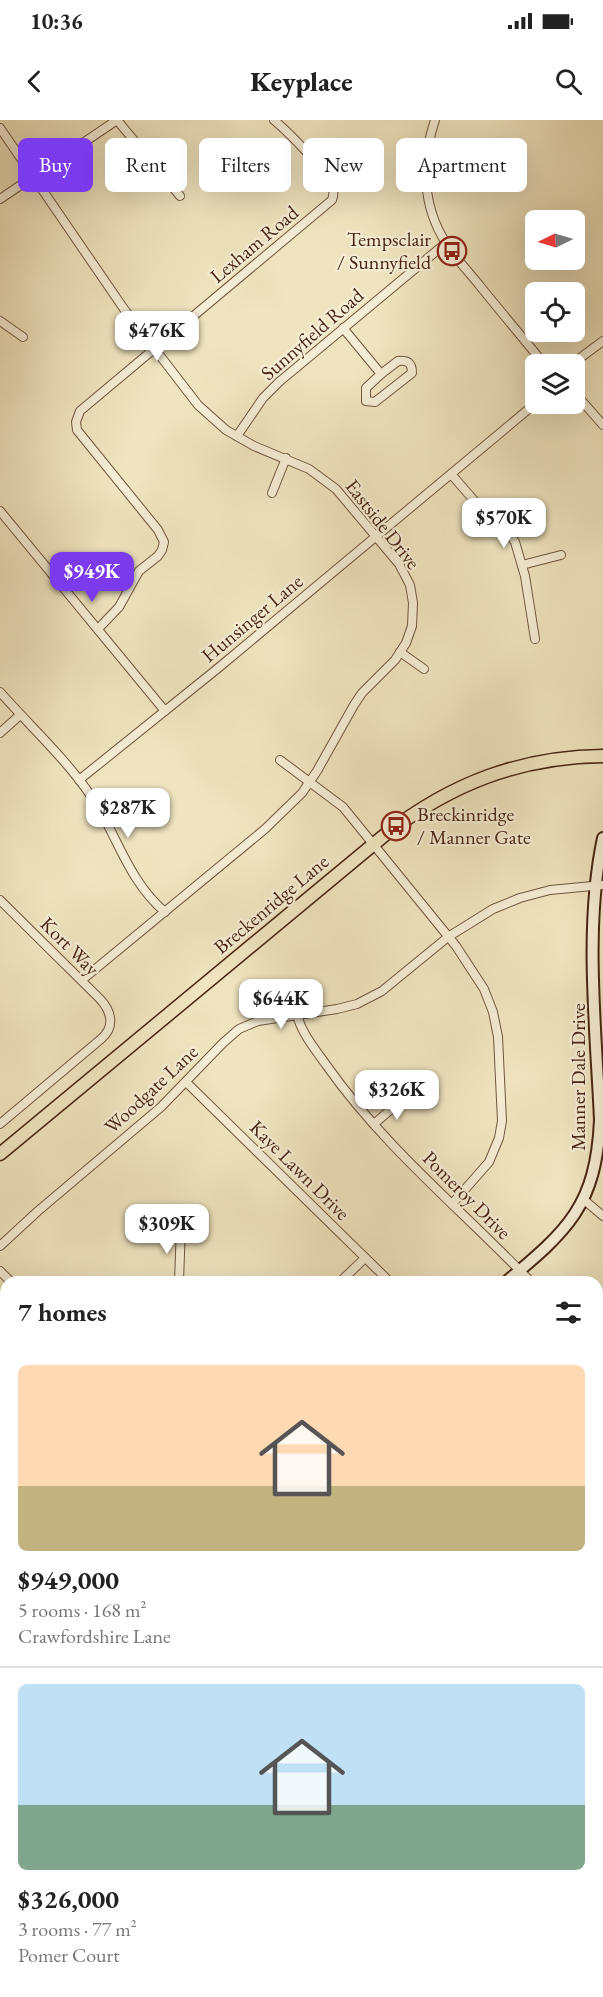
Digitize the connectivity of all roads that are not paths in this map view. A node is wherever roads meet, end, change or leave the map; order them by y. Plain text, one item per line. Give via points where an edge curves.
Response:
1 (117, 120) edge
2 (274, 120) edge
3 (435, 120) edge
4 (0, 128) edge
5 (90, 138) edge
6 (18, 155) edge
7 (18, 187) edge
8 (43, 192) edge
9 (180, 196) dead end
10 (0, 200) edge
11 (446, 243) junction
12 (0, 321) edge
13 (343, 328) junction
14 (23, 337) dead end
15 (603, 341) edge
16 (153, 349) junction
17 (536, 354) edge
18 (585, 354) edge
19 (381, 374) junction
20 (585, 402) edge
21 (525, 412) edge
22 (603, 425) edge
23 (237, 436) junction
24 (286, 458) junction
25 (451, 474) junction
26 (272, 493) dead end
27 (0, 511) edge
28 (376, 535) junction
29 (561, 555) dead end
30 (522, 565) junction
31 (98, 629) junction
32 (535, 639) dead end
33 (400, 652) junction
34 (424, 669) dead end
35 (0, 692) edge
36 (165, 711) junction
37 (20, 715) junction
38 (0, 733) edge
39 (603, 756) edge
40 (280, 760) dead end
41 (79, 780) junction
42 (310, 781) junction
43 (603, 838) edge
44 (374, 844) junction
45 (599, 885) edge
46 (0, 900) edge
47 (165, 912) junction
48 (448, 937) junction
49 (82, 980) junction
50 (297, 1015) junction
51 (186, 1082) junction
52 (403, 1099) dead end
53 (0, 1124) edge
54 (374, 1125) junction
55 (0, 1154) edge
56 (583, 1199) junction
57 (452, 1204) junction
58 (603, 1216) edge
59 (181, 1225) dead end
60 (0, 1246) edge
61 (365, 1258) junction
62 (520, 1271) junction
63 (179, 1276) edge
64 (346, 1276) edge
65 (384, 1276) edge
66 (514, 1276) edge
67 (525, 1276) edge

1 - 5 street
1 - 9 street
2 - 16 street, Lexham Road via 320,169 333,190 332,200
3 - 11 street via 426,153 425,182 433,217
4 - 6 street, Eastside Drive
7 - 10 street
8 - 16 street, Eastside Drive
11 - 13 street, Sunnyfield Road
11 - 17 street
12 - 14 street
13 - 19 street
13 - 23 street, Sunnyfield Road via 279,382
15 - 18 street
16 - 23 street, Eastside Drive via 198,405
16 - 31 street, Lexham Road via 80,411 75,422 77,430 164,542 158,556 135,577 120,608
19 - 19 street via 366,388 366,400 375,402 412,373 412,366 398,361
20 - 22 street
21 - 25 street, Hunsinger Lane
23 - 24 street, Eastside Drive
24 - 26 street
24 - 28 street, Eastside Drive via 328,481
25 - 28 street, Hunsinger Lane
25 - 30 street via 478,505 505,527
27 - 31 street
28 - 33 street, Eastside Drive via 403,570 412,594 412,626
28 - 36 street, Hunsinger Lane
29 - 30 street
30 - 32 street
31 - 36 street
33 - 34 street
33 - 42 street, Eastside Drive via 354,705
35 - 37 street
36 - 41 street, Hunsinger Lane
37 - 38 street
37 - 41 street
39 - 44 main road, Breckenridge Lane via 549,760 477,780 425,806
40 - 42 street
41 - 47 street via 130,869
42 - 44 street via 343,807
42 - 47 street, Eastside Drive via 284,812
43 - 45 street, Manner Dale Drive
44 - 48 street
44 - 55 main road, Breckenridge Lane
45 - 48 street, Woodgate Lane via 550,890 520,898 493,909
45 - 56 street, Manner Dale Drive via 594,954 600,1129 593,1173
46 - 49 street, Kort Way
47 - 49 street, Eastside Drive
48 - 50 street, Woodgate Lane via 367,1000
48 - 57 street via 474,970 493,1012 502,1111 499,1138 489,1162
49 - 53 street, Kort Way via 106,1006 111,1018 108,1031
50 - 51 street, Woodgate Lane via 258,1021 239,1029
50 - 54 street, Pomeroy Drive via 301,1029 315,1049
51 - 60 street, Woodgate Lane
51 - 61 street, Kaye Lawn Drive
52 - 54 street
54 - 57 street, Pomeroy Drive
56 - 58 street
56 - 62 street, Manner Dale Drive via 556,1239
57 - 62 street, Pomeroy Drive
59 - 63 street
61 - 64 street
61 - 65 street, Kaye Lawn Drive
62 - 66 street, Manner Dale Drive
62 - 67 street, Pomeroy Drive

